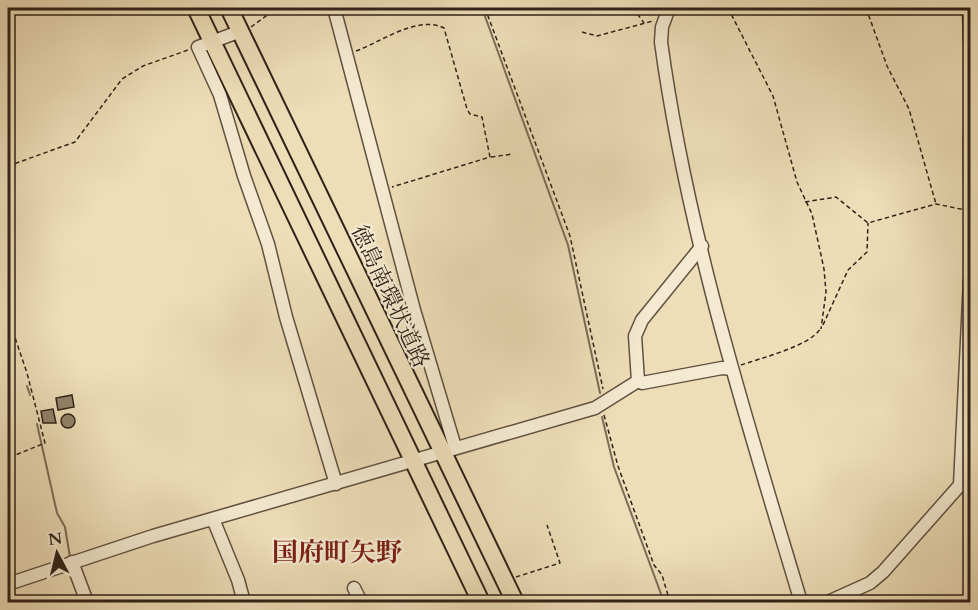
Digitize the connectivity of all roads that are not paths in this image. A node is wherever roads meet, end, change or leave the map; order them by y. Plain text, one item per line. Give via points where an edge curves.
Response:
1 (196, 8) edge
2 (229, 8) edge
3 (333, 8) edge
4 (969, 8) edge
5 (667, 13) edge
6 (240, 32) junction
7 (205, 44) junction
8 (970, 45) edge
9 (970, 136) edge
10 (970, 181) edge
11 (702, 246) junction
12 (970, 279) edge
13 (732, 369) junction
14 (638, 381) junction
15 (448, 449) junction
16 (412, 460) junction
17 (336, 484) junction
18 (213, 519) junction
19 (72, 562) junction
20 (8, 584) edge
21 (354, 588) dead end
22 (87, 603) edge
23 (244, 603) edge
24 (361, 603) edge
25 (481, 603) edge
26 (515, 603) edge
27 (801, 603) edge
28 (828, 603) edge

1 - 7 highway
2 - 6 highway, 徳島南環状道路
3 - 15 street
4 - 8 street
5 - 11 street via 661,42 663,59
6 - 7 street
6 - 15 highway, 徳島南環状道路
7 - 16 highway
7 - 17 street via 268,244
9 - 10 street
11 - 13 street
11 - 14 street via 642,320 636,336
12 - 28 street via 960,485 883,572 870,583
13 - 14 street
13 - 27 street
14 - 15 street via 582,413
15 - 16 street
15 - 26 highway, 徳島南環状道路
16 - 17 street
16 - 25 highway
17 - 18 street
18 - 19 street
18 - 23 street
19 - 20 street
19 - 22 street
21 - 24 street

